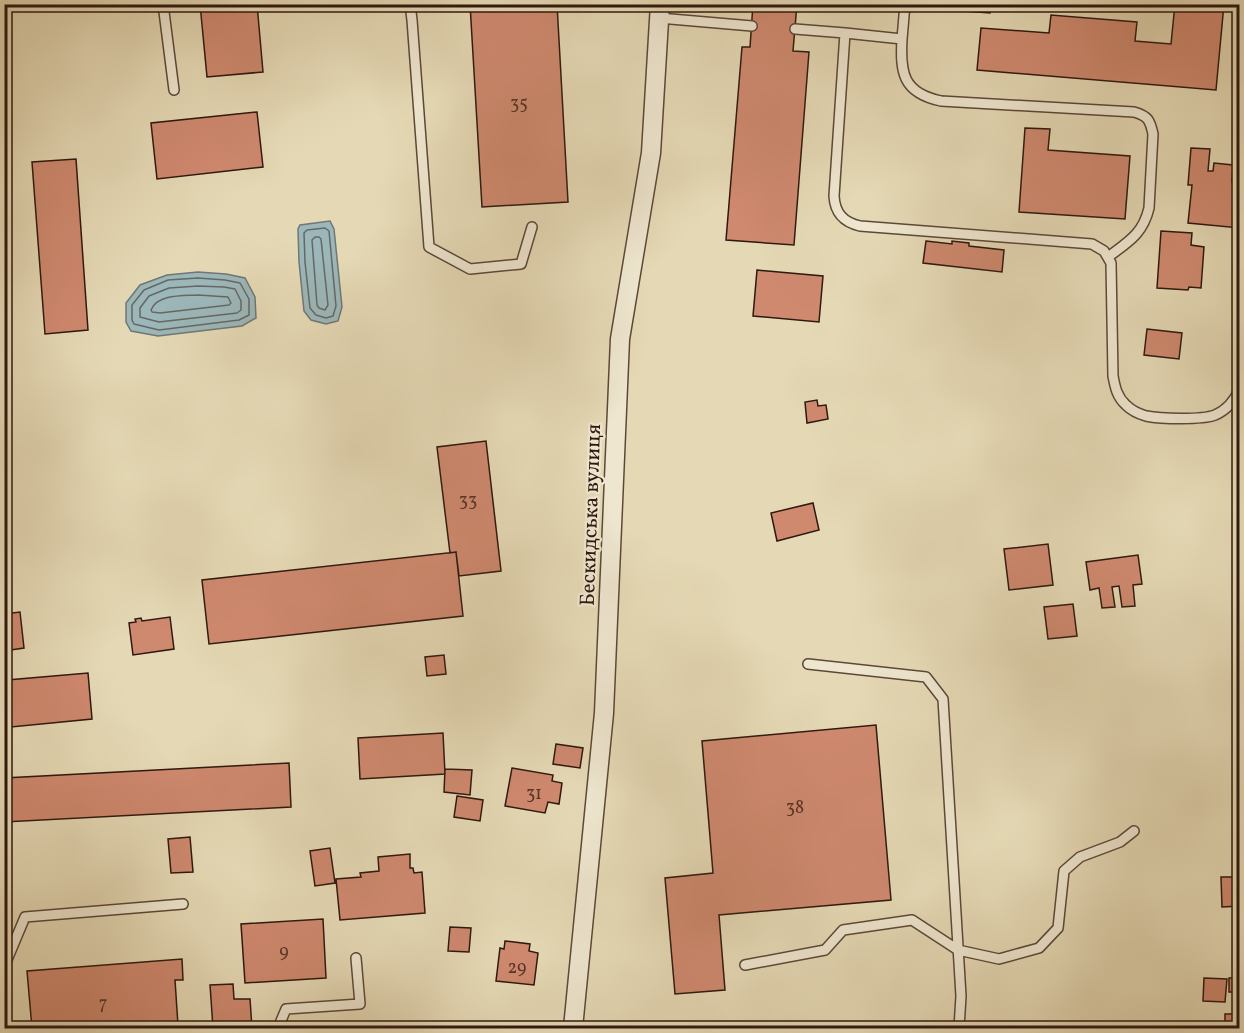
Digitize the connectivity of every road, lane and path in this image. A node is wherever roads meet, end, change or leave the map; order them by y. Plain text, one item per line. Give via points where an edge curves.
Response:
1 (163, 4) edge
2 (410, 4) edge
3 (905, 4) edge
4 (659, 11) edge
5 (752, 26) dead end
6 (795, 29) dead end
7 (844, 33) junction
8 (902, 39) junction
9 (174, 90) dead end
10 (532, 227) dead end
11 (1108, 257) junction
12 (1239, 388) edge
13 (808, 664) dead end
14 (1134, 831) dead end
15 (183, 904) dead end
16 (958, 950) junction
17 (356, 958) dead end
18 (745, 965) dead end
19 (4, 967) edge
20 (278, 1029) edge
21 (573, 1029) edge
22 (959, 1029) edge

1 - 9 lane
2 - 10 lane via 429,247 471,269 520,264
3 - 8 lane
4 - 5 lane
4 - 21 street, Бескидська вулиця via 651,153 620,339 604,713
6 - 7 lane
7 - 8 lane
7 - 11 lane via 834,204 846,221 860,226 1086,243 1099,247
8 - 11 lane via 905,78 930,99 1134,112 1144,116 1153,134 1146,220 1132,239
11 - 12 lane via 1112,270 1113,376 1125,405 1144,416 1207,417 1230,405
13 - 16 lane via 926,677 944,699
14 - 16 lane via 1120,842 1080,857 1064,871 1058,928 1039,948 999,959
15 - 19 lane via 25,918
16 - 18 lane via 912,920 843,930 825,950
16 - 22 lane
17 - 20 lane via 360,1004 286,1009

